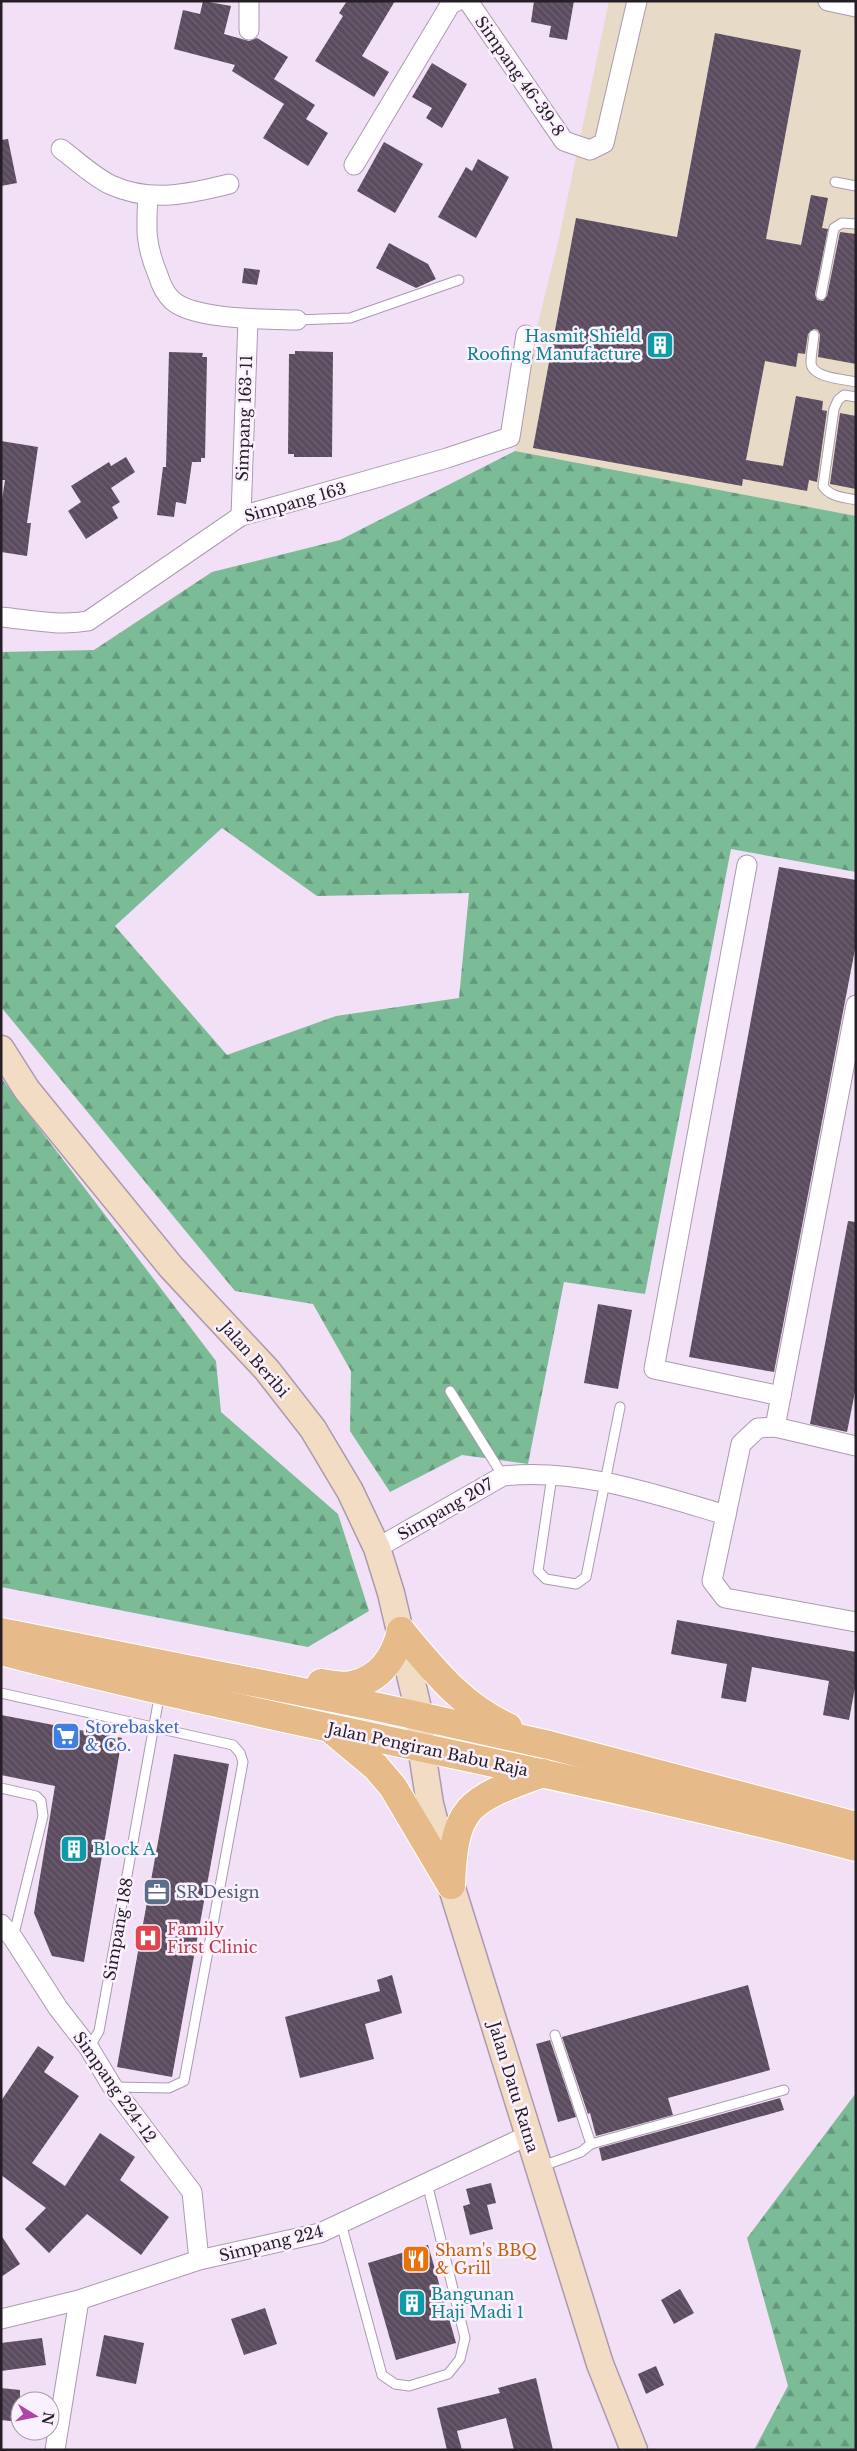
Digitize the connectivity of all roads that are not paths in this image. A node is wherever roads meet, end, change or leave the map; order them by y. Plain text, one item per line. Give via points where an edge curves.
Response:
1 (249, 1) edge
2 (457, 1) edge
3 (468, 1) edge
4 (638, 1) edge
5 (828, 1) edge
6 (856, 7) edge
7 (249, 30) dead end
8 (61, 149) dead end
9 (354, 165) dead end
10 (835, 182) dead end
11 (229, 184) dead end
12 (856, 186) edge
13 (148, 196) junction
14 (856, 224) edge
15 (459, 280) dead end
16 (821, 295) dead end
17 (248, 319) junction
18 (297, 320) joint
19 (526, 335) dead end
20 (814, 335) dead end
21 (856, 382) edge
22 (856, 397) edge
23 (856, 500) edge
24 (240, 516) junction
25 (1, 617) edge
26 (747, 865) dead end
27 (856, 1005) edge
28 (1, 1049) edge
29 (450, 1391) dead end
30 (781, 1396) junction
31 (620, 1408) dead end
32 (775, 1427) junction
33 (856, 1446) edge
34 (503, 1476) junction
35 (552, 1476) junction
36 (604, 1481) junction
37 (726, 1515) junction
38 (377, 1548) junction
39 (856, 1622) edge
40 (401, 1631) junction
41 (1, 1632) edge
42 (1, 1651) edge
43 (227, 1677) junction
44 (161, 1689) junction
45 (1, 1694) edge
46 (420, 1717) junction
47 (154, 1727) junction
48 (330, 1729) junction
49 (421, 1746) junction
50 (549, 1746) junction
51 (542, 1773) junction
52 (1, 1788) edge
53 (856, 1826) edge
54 (856, 1847) edge
55 (451, 1886) junction
56 (7, 1931) edge
57 (555, 2035) dead end
58 (89, 2048) junction
59 (112, 2086) junction
60 (784, 2090) dead end
61 (529, 2135) junction
62 (592, 2144) junction
63 (540, 2167) junction
64 (428, 2183) junction
65 (341, 2223) junction
66 (200, 2260) junction
67 (79, 2300) junction
68 (1, 2320) edge
69 (55, 2450) edge
70 (634, 2450) edge

1 - 7 street
2 - 9 street via 450,5
3 - 4 street, Simpang 46-39-8 via 564,140 597,146
5 - 6 street
8 - 13 street via 110,185
10 - 12 lane
11 - 13 street via 182,195
13 - 17 street via 148,251 163,289 171,300 197,311
14 - 16 lane via 842,224 834,228
15 - 18 lane via 350,318
17 - 18 street
17 - 24 street, Simpang 163-11
19 - 24 street, Simpang 163 via 510,437
20 - 21 lane via 811,364 814,370
22 - 23 lane via 844,395 834,409 823,486 834,495
24 - 25 street, Simpang 163 via 88,620 45,622
26 - 30 street via 654,1369
27 - 30 street
28 - 38 main road, Jalan Beribi via 27,1090 171,1267 267,1370 313,1429 350,1491
29 - 34 lane
30 - 32 street
31 - 36 lane
32 - 33 street
32 - 37 street via 758,1428 742,1444
34 - 35 street, Simpang 207 via 527,1473
34 - 38 street, Simpang 207
35 - 36 street, Simpang 207
35 - 36 lane via 538,1571 546,1579 576,1584 586,1578
36 - 37 street, Simpang 207
37 - 39 street via 712,1581 725,1598
38 - 40 main road, Jalan Beribi
40 - 43 main road via 391,1660 378,1674 351,1686
40 - 46 main road, Jalan Beribi
40 - 50 main road via 450,1689 468,1704
41 - 43 main road, Jalan Pengiran Babu Raja
42 - 44 main road, Jalan Pengiran Babu Raja
43 - 46 main road, Jalan Pengiran Babu Raja
44 - 47 lane, Simpang 188
44 - 48 main road, Jalan Pengiran Babu Raja
45 - 47 lane
46 - 49 main road, Jalan Datu Ratna
46 - 50 main road, Jalan Pengiran Babu Raja
47 - 58 lane, Simpang 188 via 99,2032
47 - 59 lane via 233,1745 244,1762 184,2081 169,2088
48 - 49 main road, Jalan Pengiran Babu Raja
48 - 55 main road via 376,1767 393,1787
49 - 51 main road, Jalan Pengiran Babu Raja
49 - 55 main road, Jalan Datu Ratna via 434,1825
50 - 53 main road, Jalan Pengiran Babu Raja
51 - 54 main road, Jalan Pengiran Babu Raja
51 - 55 main road via 497,1790 475,1804 463,1818 456,1832
52 - 56 lane via 36,1796 41,1801 43,1816
55 - 61 main road, Jalan Datu Ratna
56 - 58 street, Simpang 224-12
57 - 62 lane
58 - 59 street, Simpang 224-12
59 - 66 street, Simpang 224-12 via 192,2192
60 - 62 lane
61 - 63 main road, Jalan Datu Ratna
61 - 64 street, Simpang 224
62 - 63 lane via 581,2152
63 - 70 main road, Jalan Datu Ratna via 600,2364
64 - 65 street, Simpang 224
64 - 65 lane via 465,2338 460,2359 448,2374 409,2386 395,2384 382,2375
65 - 66 street, Simpang 224 via 320,2233
66 - 67 street, Simpang 224
67 - 68 street, Simpang 224
67 - 69 street

